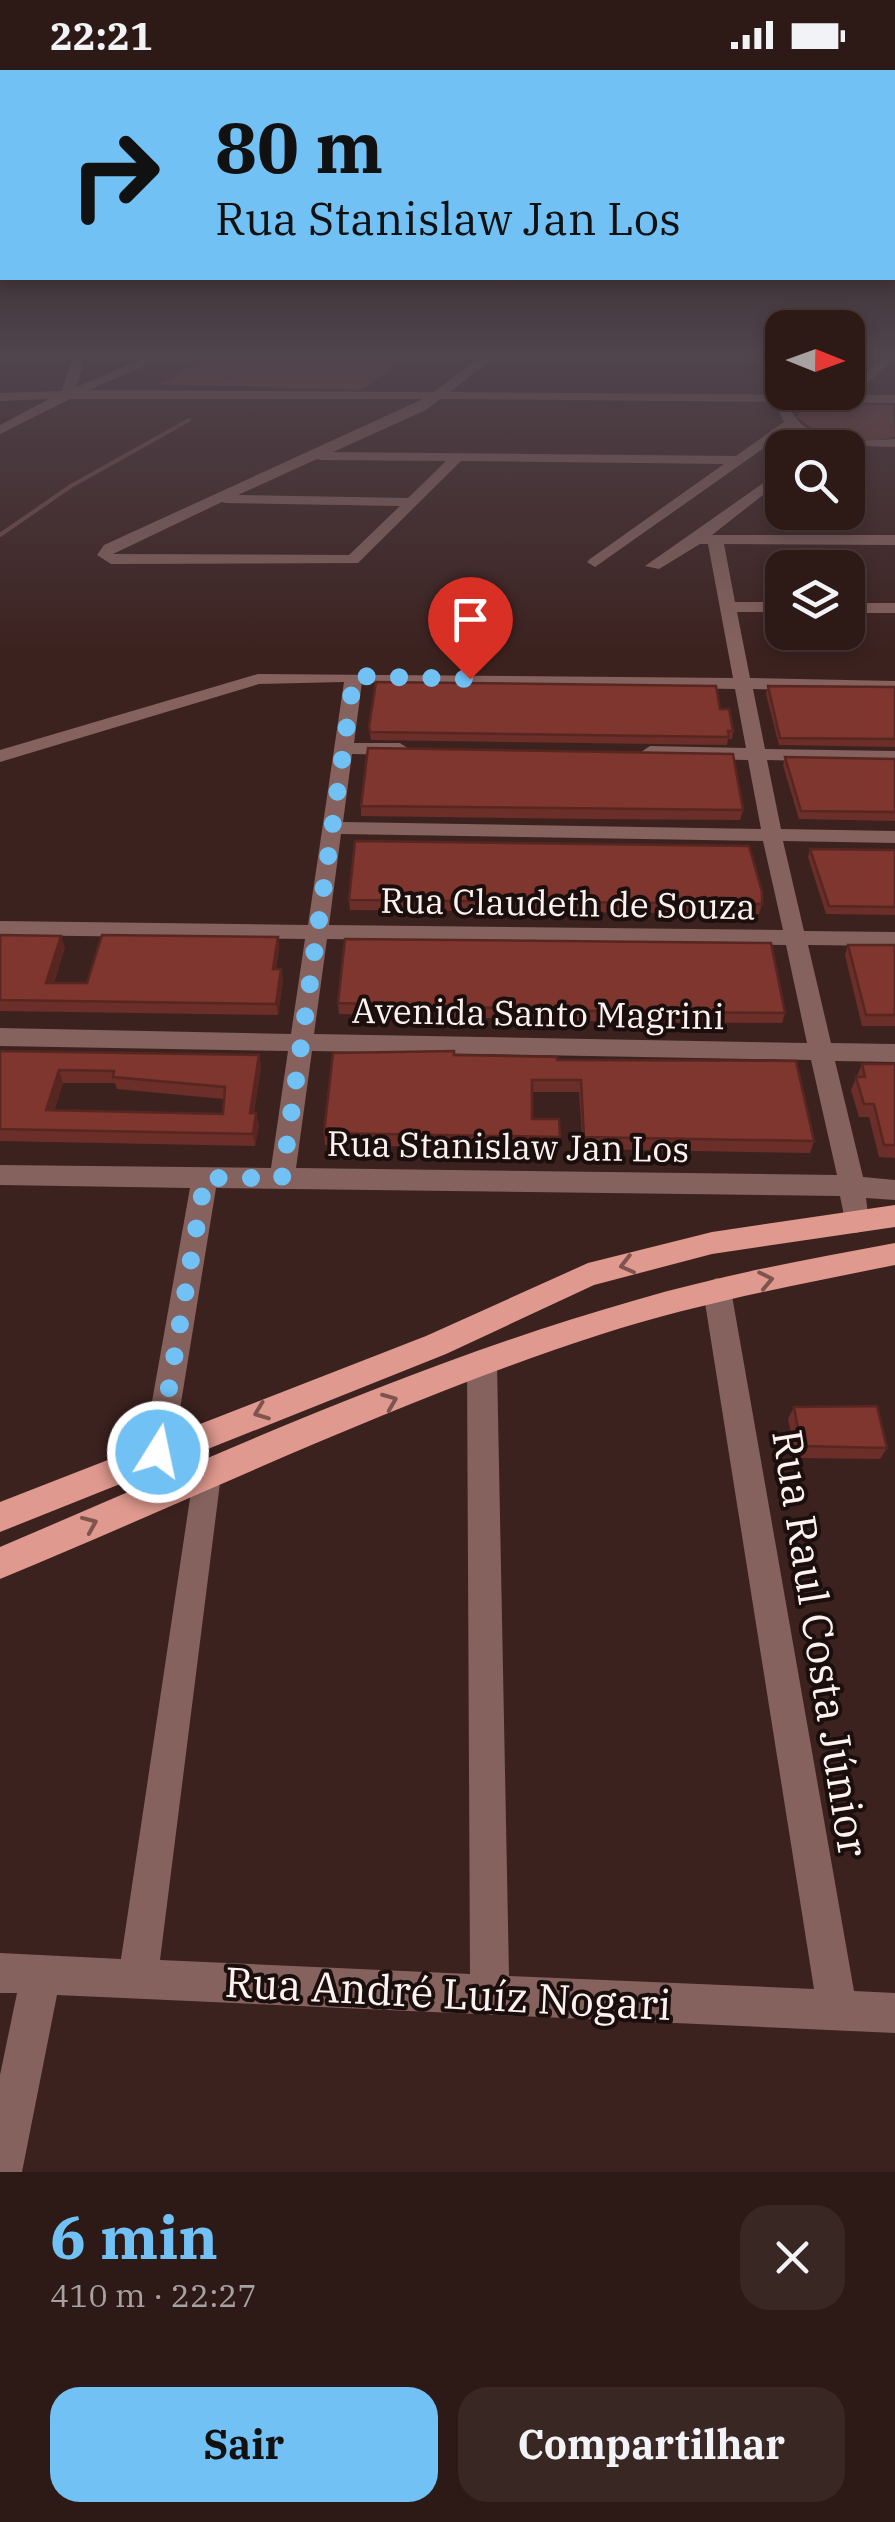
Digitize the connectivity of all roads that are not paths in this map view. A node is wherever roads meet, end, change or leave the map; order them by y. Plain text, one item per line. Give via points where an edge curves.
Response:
1 (312, 456) edge
2 (326, 456) edge
3 (746, 456) edge
4 (458, 457) junction
5 (742, 460) junction
6 (765, 480) edge
7 (730, 491) junction
8 (220, 499) junction
9 (416, 502) junction
10 (895, 517) edge
11 (706, 539) junction
12 (868, 540) junction
13 (895, 540) edge
14 (595, 562) dead end
15 (653, 566) dead end
16 (726, 607) junction
17 (765, 607) edge
18 (865, 608) edge
19 (895, 608) edge
20 (354, 676) junction
21 (742, 684) junction
22 (895, 686) edge
23 (345, 748) junction
24 (423, 749) edge
25 (639, 752) edge
26 (756, 754) junction
27 (0, 756) edge
28 (895, 756) edge
29 (332, 828) junction
30 (772, 836) junction
31 (895, 837) edge
32 (0, 928) edge
33 (318, 933) junction
34 (796, 938) junction
35 (895, 939) edge
36 (0, 1037) edge
37 (302, 1043) junction
38 (822, 1053) junction
39 (895, 1054) edge
40 (0, 1175) edge
41 (205, 1178) junction
42 (282, 1178) junction
43 (852, 1186) junction
44 (895, 1190) edge
45 (895, 1216) edge
46 (856, 1222) junction
47 (895, 1254) edge
48 (717, 1290) junction
49 (482, 1364) junction
50 (158, 1452) junction
51 (206, 1475) junction
52 (0, 1516) edge
53 (0, 1562) edge
54 (0, 1974) edge
55 (41, 1974) junction
56 (138, 1979) junction
57 (490, 1995) junction
58 (837, 2010) junction
59 (895, 2013) edge
60 (1, 2172) edge

1 - 8 street
2 - 4 street
3 - 5 street
4 - 5 street
4 - 9 street
5 - 7 street
6 - 7 street
7 - 11 street
7 - 14 street
8 - 9 street
8 - 9 street via 105,555 354,560
10 - 12 street
11 - 12 street
11 - 15 street
11 - 16 street
12 - 13 street
16 - 17 street
16 - 21 street
18 - 19 street
20 - 21 street
20 - 23 street
20 - 27 street via 258,680
21 - 22 street
21 - 26 street
23 - 24 street
23 - 29 street
25 - 26 street
26 - 28 street
26 - 30 street
29 - 30 street
29 - 33 street
30 - 31 street
30 - 34 street
32 - 33 street, Rua Claudeth de Souza
33 - 34 street, Rua Claudeth de Souza
33 - 37 street
34 - 35 street, Rua Claudeth de Souza
34 - 38 street
36 - 37 street, Avenida Santo Magrini
37 - 38 street, Avenida Santo Magrini
37 - 42 street
38 - 39 street, Avenida Santo Magrini
38 - 43 street
40 - 41 street, Rua Stanislaw Jan Los
41 - 42 street, Rua Stanislaw Jan Los
41 - 50 street
42 - 43 street, Rua Stanislaw Jan Los
43 - 44 street, Rua Stanislaw Jan Los
43 - 46 street
45 - 46 main road
46 -> 50 main road via 712,1244 588,1275 436,1345
48 -> 47 main road
48 - 49 main road
48 - 58 street, Rua Raul Costa Júnior
51 -> 49 main road
49 - 57 street
50 - 52 main road
53 -> 51 main road
51 - 56 street
54 - 55 street, Rua André Luíz Nogari
55 - 56 street, Rua André Luíz Nogari
55 - 60 street
56 - 57 street, Rua André Luíz Nogari
57 - 58 street, Rua André Luíz Nogari
58 - 59 street, Rua André Luíz Nogari

